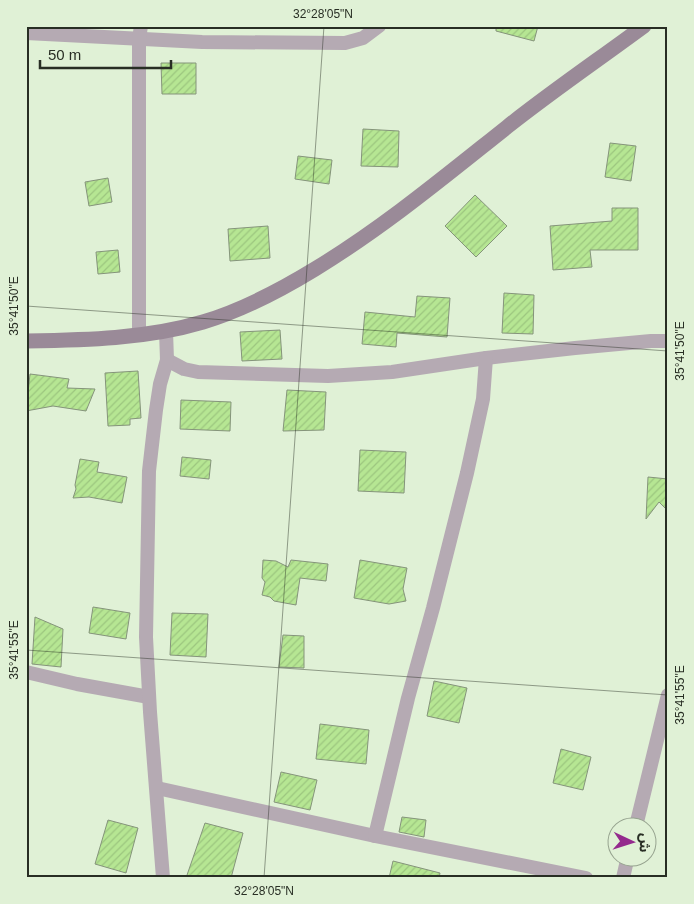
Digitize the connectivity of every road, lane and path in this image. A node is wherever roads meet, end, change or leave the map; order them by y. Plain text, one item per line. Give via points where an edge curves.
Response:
1 (379, 26) edge
2 (644, 26) edge
3 (628, 31) edge
4 (26, 32) edge
5 (140, 32) edge
6 (166, 331) junction
7 (139, 334) junction
8 (26, 341) edge
9 (668, 342) edge
10 (486, 358) junction
11 (167, 360) junction
12 (26, 672) edge
13 (668, 695) edge
14 (149, 697) junction
15 (157, 788) junction
16 (638, 816) edge
17 (375, 836) junction
18 (163, 878) edge
19 (586, 878) edge

1 - 5 street via 364,38 345,43 202,42
2 - 3 main road
3 - 6 main road via 405,208 332,259 245,308
4 - 5 street
5 - 7 street
6 - 7 main road
6 - 11 street
7 - 8 main road via 87,340
9 - 10 street via 650,341
10 - 11 street via 392,372 328,376 198,372
10 - 17 street via 483,399 467,474
11 - 14 street via 160,384 149,471 146,637
12 - 14 street
13 - 16 street
14 - 15 street
15 - 17 street
15 - 18 street
17 - 19 street

